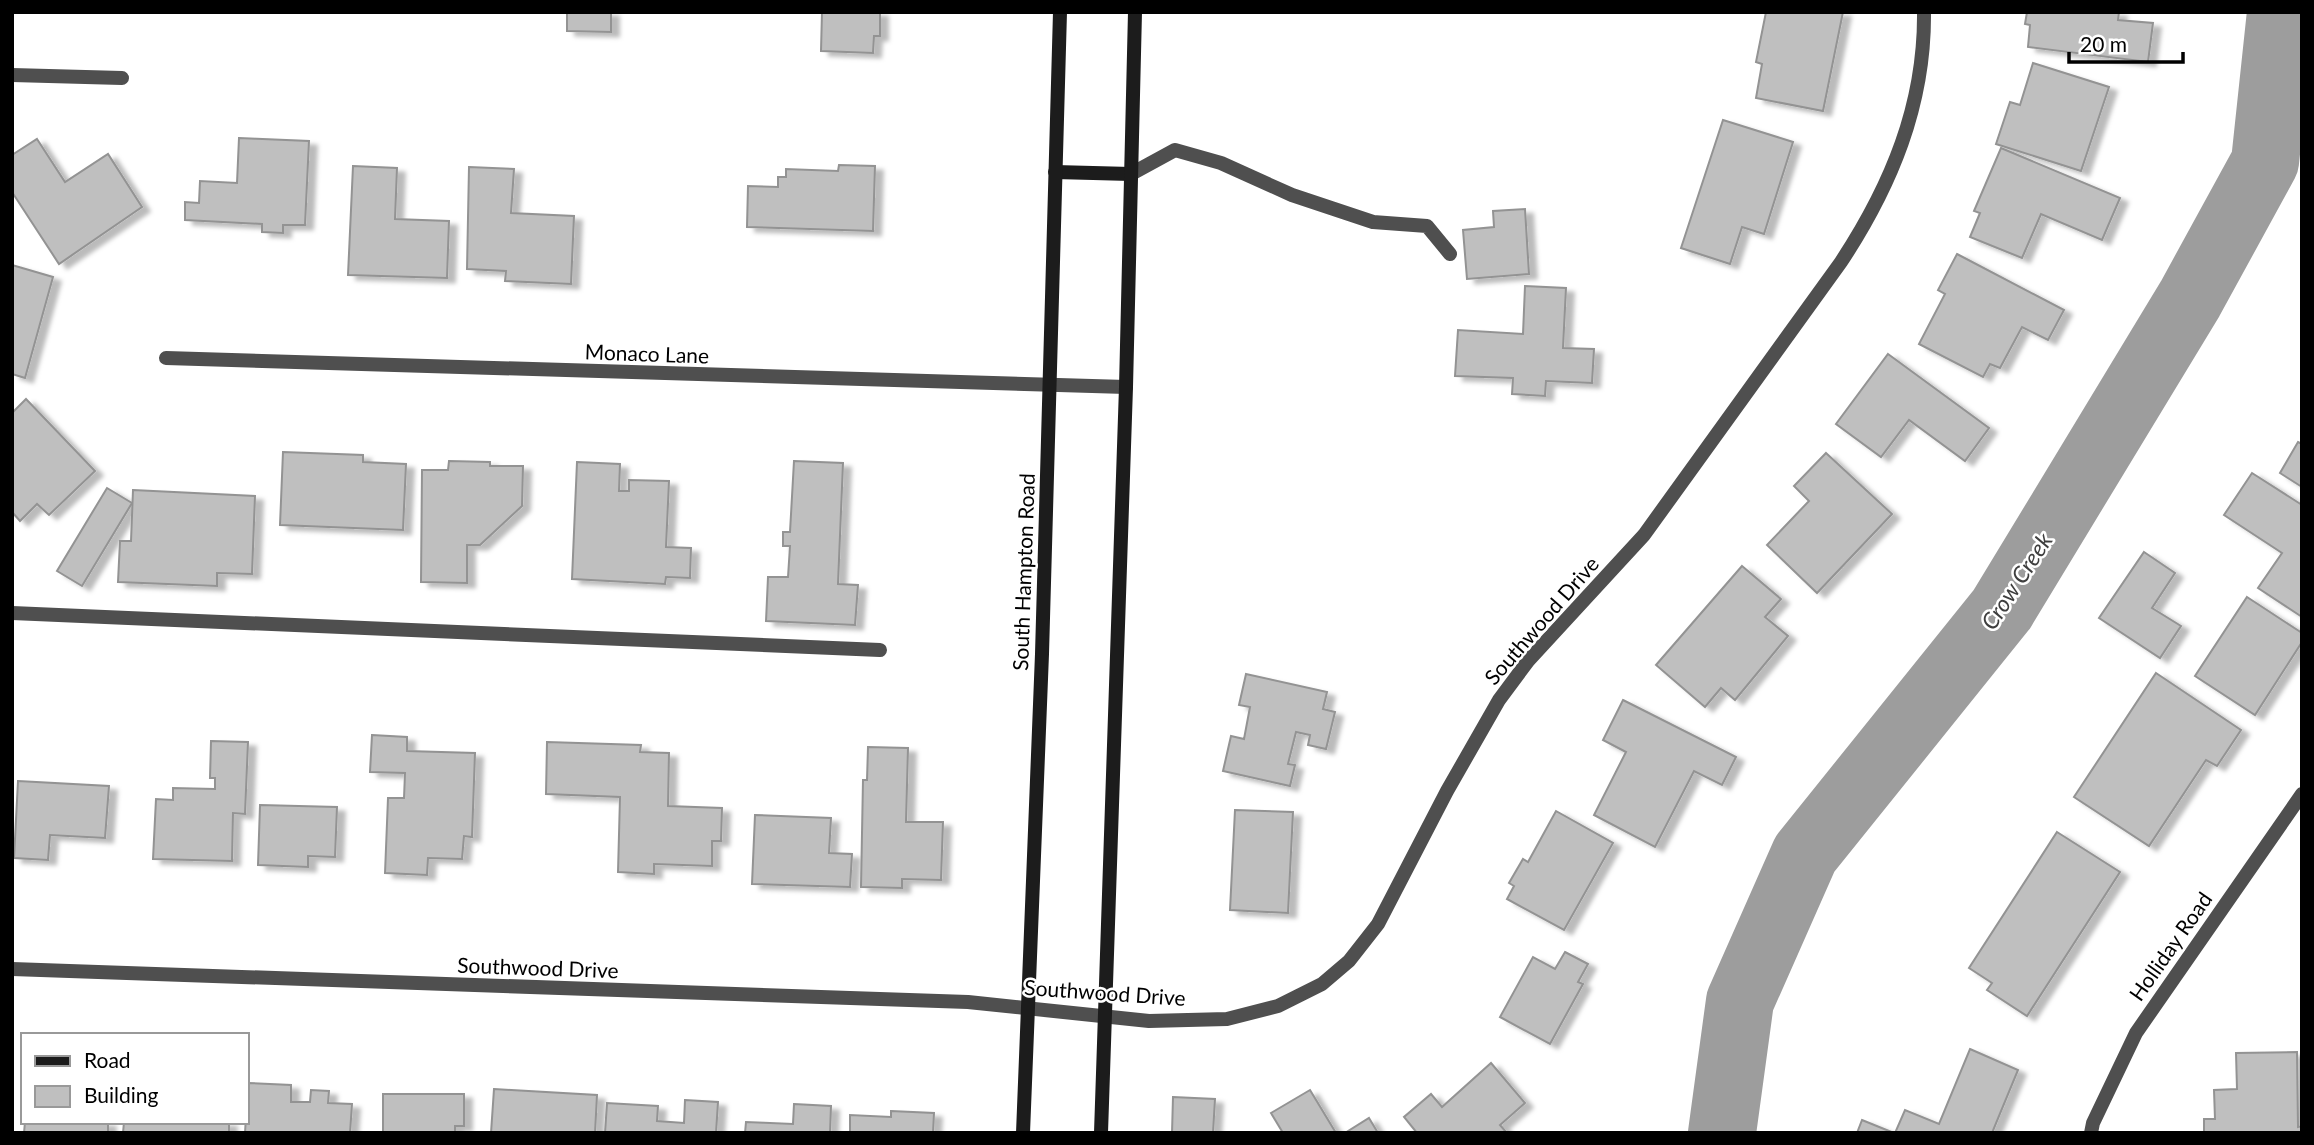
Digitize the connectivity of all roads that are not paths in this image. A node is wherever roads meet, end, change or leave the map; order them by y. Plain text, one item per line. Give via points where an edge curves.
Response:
1 (1060, 12) edge
2 (1135, 12) edge
3 (1924, 12) edge
4 (12, 75) edge
5 (122, 79) dead end
6 (1055, 172) junction
7 (1131, 174) junction
8 (1450, 254) dead end
9 (166, 358) dead end
10 (1050, 387) junction
11 (1126, 387) junction
12 (12, 612) edge
13 (880, 650) dead end
14 (2302, 794) edge
15 (12, 970) edge
16 (1027, 1008) junction
17 (1105, 1015) junction
18 (1023, 1133) edge
19 (1101, 1133) edge
20 (2091, 1133) edge

1 - 6 main road, South Hampton Road
2 - 7 main road
3 - 17 street, Southwood Drive via 1912,113 1868,221 1644,535 1528,661 1499,700 1378,924 1349,961 1322,984 1278,1006 1227,1019 1149,1021
4 - 5 street
6 - 7 main road
6 - 10 main road, South Hampton Road
7 - 8 street via 1175,150 1221,163 1292,195 1373,222 1427,226
7 - 11 main road
9 - 10 street, Monaco Lane
10 - 11 street, Monaco Lane
10 - 16 main road, South Hampton Road
11 - 17 main road
12 - 13 street
14 - 20 street, Holliday Road via 2136,1032
15 - 16 street, Southwood Drive via 968,1002
16 - 17 street, Southwood Drive
16 - 18 main road, South Hampton Road
17 - 19 main road

